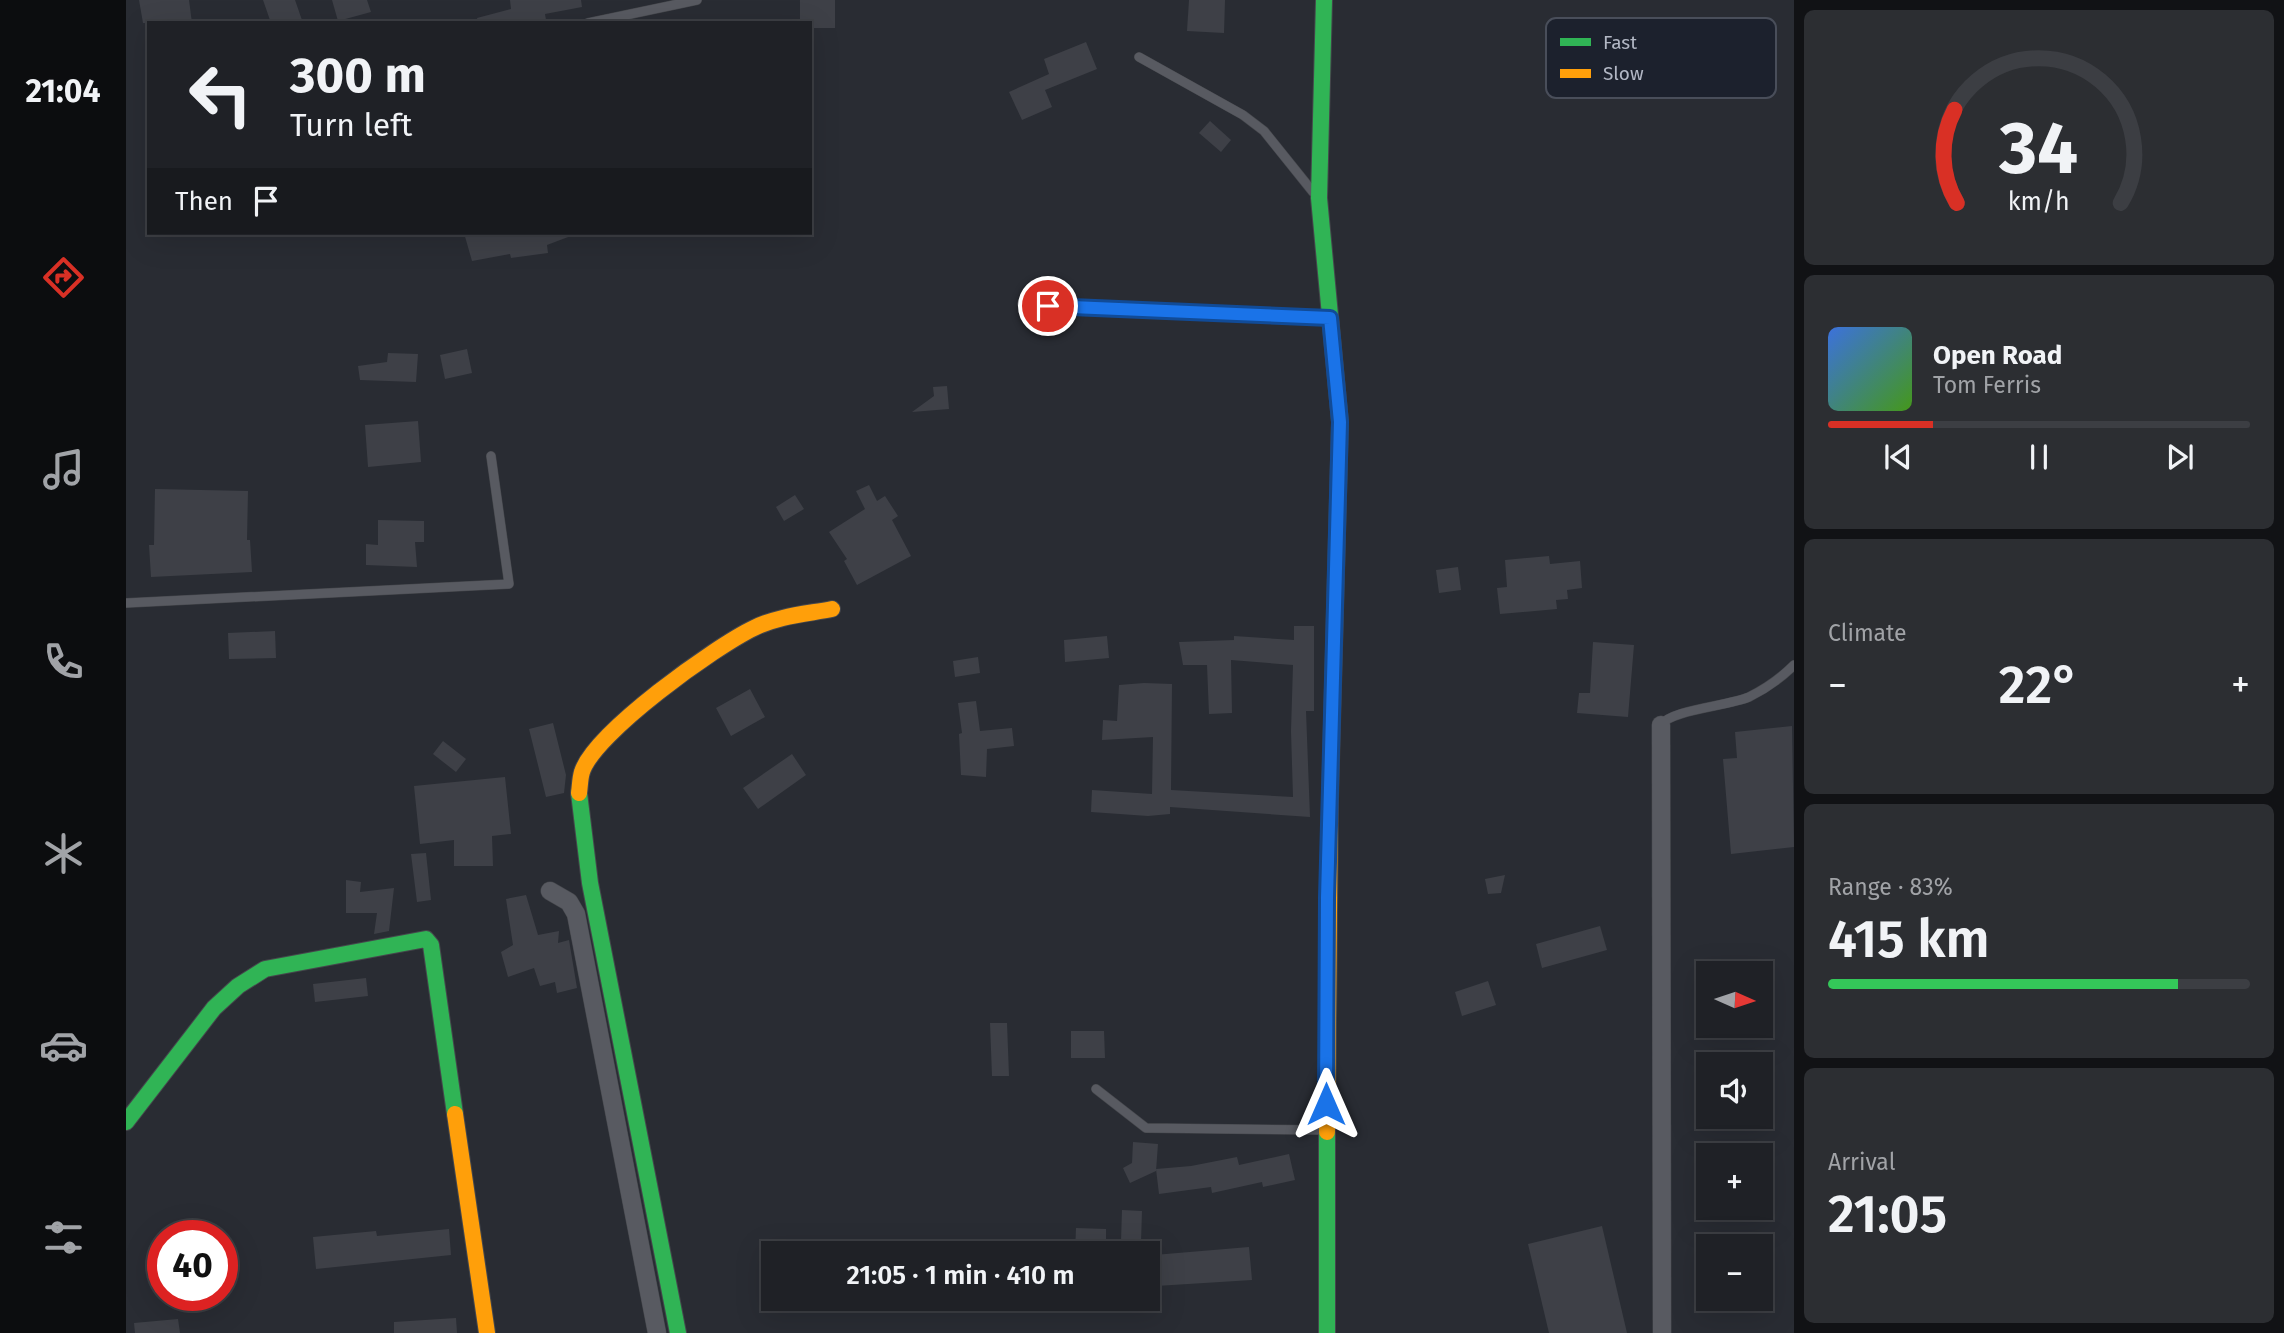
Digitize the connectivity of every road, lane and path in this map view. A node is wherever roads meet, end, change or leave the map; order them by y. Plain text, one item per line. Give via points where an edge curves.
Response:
1 (697, 0) edge
2 (1324, 0) edge
3 (597, 21) edge
4 (1139, 57) dead end
5 (1319, 198) junction
6 (1022, 304) dead end
7 (1330, 318) junction
8 (491, 456) dead end
9 (126, 603) edge
10 (832, 609) dead end
11 (1794, 665) edge
12 (1661, 725) joint
13 (550, 891) dead end
14 (1096, 1089) dead end
15 (126, 1122) edge
16 (1325, 1130) junction
17 (487, 1333) edge
18 (657, 1333) edge
19 (678, 1333) edge
20 (1327, 1333) edge
21 (1662, 1333) edge

1 - 3 lane
2 - 5 street
4 - 5 lane via 1222,101 1264,131
5 - 7 street
6 - 7 lane
7 - 16 street via 1340,422
8 - 9 lane via 509,584
10 - 19 street via 772,621 740,634 629,716 591,753 578,785 592,888
11 - 12 lane via 1748,698 1674,714
12 - 21 street
13 - 18 street via 569,902 576,914
14 - 16 lane via 1146,1128
15 - 17 street via 214,1008 265,968 426,939 431,945
16 - 20 street

